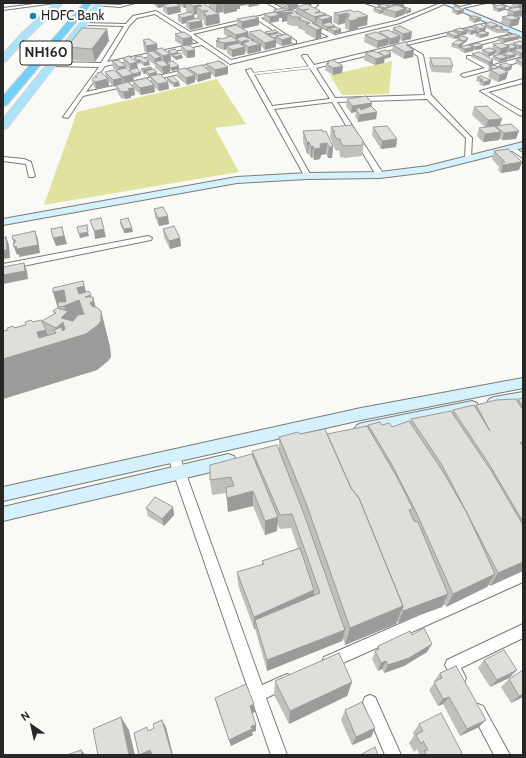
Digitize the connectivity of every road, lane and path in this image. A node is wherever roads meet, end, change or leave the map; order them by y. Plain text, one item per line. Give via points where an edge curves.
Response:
1 (53, 3) edge
2 (59, 3) edge
3 (133, 3) edge
4 (269, 3) edge
5 (312, 3) edge
6 (367, 3) edge
7 (391, 3) edge
8 (445, 3) edge
9 (484, 3) edge
10 (494, 3) edge
11 (30, 4) edge
12 (83, 4) edge
13 (99, 4) edge
14 (458, 8) junction
15 (3, 9) edge
16 (286, 12) junction
17 (523, 15) edge
18 (294, 16) edge
19 (257, 17) junction
20 (219, 20) edge
21 (307, 23) edge
22 (492, 23) junction
23 (84, 24) junction
24 (127, 25) junction
25 (226, 25) junction
26 (189, 34) junction
27 (520, 35) edge
28 (334, 37) junction
29 (202, 44) junction
30 (300, 45) junction
31 (403, 45) junction
32 (472, 45) edge
33 (478, 54) edge
34 (305, 56) dead end
35 (3, 59) edge
36 (523, 59) edge
37 (230, 62) junction
38 (53, 64) junction
39 (103, 65) junction
40 (313, 67) junction
41 (489, 68) junction
42 (250, 72) joint
43 (464, 75) dead end
44 (523, 81) edge
45 (515, 83) junction
46 (523, 88) edge
47 (3, 89) edge
48 (81, 95) junction
49 (430, 97) junction
50 (333, 100) junction
51 (3, 103) edge
52 (271, 108) junction
53 (523, 114) edge
54 (66, 116) dead end
55 (3, 126) edge
56 (523, 145) edge
57 (511, 148) junction
58 (523, 156) edge
59 (3, 159) edge
60 (468, 159) junction
61 (380, 175) junction
62 (31, 176) dead end
63 (307, 176) junction
64 (3, 222) edge
65 (148, 238) dead end
66 (3, 268) edge
67 (523, 383) edge
68 (523, 397) edge
69 (344, 433) edge
70 (174, 456) junction
71 (240, 458) edge
72 (180, 473) junction
73 (3, 494) edge
74 (3, 514) edge
75 (523, 576) edge
76 (523, 631) edge
77 (316, 669) edge
78 (301, 675) edge
79 (258, 694) junction
80 (370, 702) dead end
81 (279, 755) edge
82 (393, 755) edge
83 (502, 755) edge

1 - 11 street
2 - 35 main road
3 - 13 street via 120,6
4 - 16 street
5 - 16 street via 316,5
6 - 7 street via 379,7
8 - 14 street
8 - 28 street via 398,22
9 - 14 street
10 - 17 street
11 - 15 street
12 - 47 highway, NH160
12 - 51 highway, NH160
13 - 23 main road
14 - 22 street
16 - 18 street
16 - 19 street
19 - 25 street
19 - 30 street
20 - 25 street
21 - 28 street
22 - 27 street
22 - 31 street
23 - 24 street
23 - 38 main road
24 - 26 street via 135,17 156,12
24 - 39 street
25 - 26 street
26 - 29 street
27 - 32 street
28 - 30 street
29 - 37 street
29 - 39 street
30 - 37 street
31 - 40 street
31 - 49 street via 420,55
33 - 41 street via 469,57
34 - 40 street
36 - 41 street
37 - 48 street
38 - 39 street
38 - 55 main road
39 - 48 street
40 - 42 lane
40 - 50 street
41 - 43 street
42 - 52 street
44 - 45 street
45 - 46 street
45 - 53 street via 483,91
48 - 54 street
49 - 50 street
49 - 60 street via 470,138
50 - 52 street
50 - 61 street
52 - 63 street
56 - 57 street
57 - 58 street
57 - 60 street
59 - 62 street via 29,163
60 - 61 street via 428,169
61 - 63 street
63 - 64 street via 237,180
65 - 66 street
67 - 70 street via 361,414
68 - 69 street
70 - 72 street
70 - 73 street
71 - 72 street
72 - 74 street
72 - 79 street
75 - 77 street
76 - 83 street via 452,665
78 - 79 street
79 - 81 street
80 - 82 street

